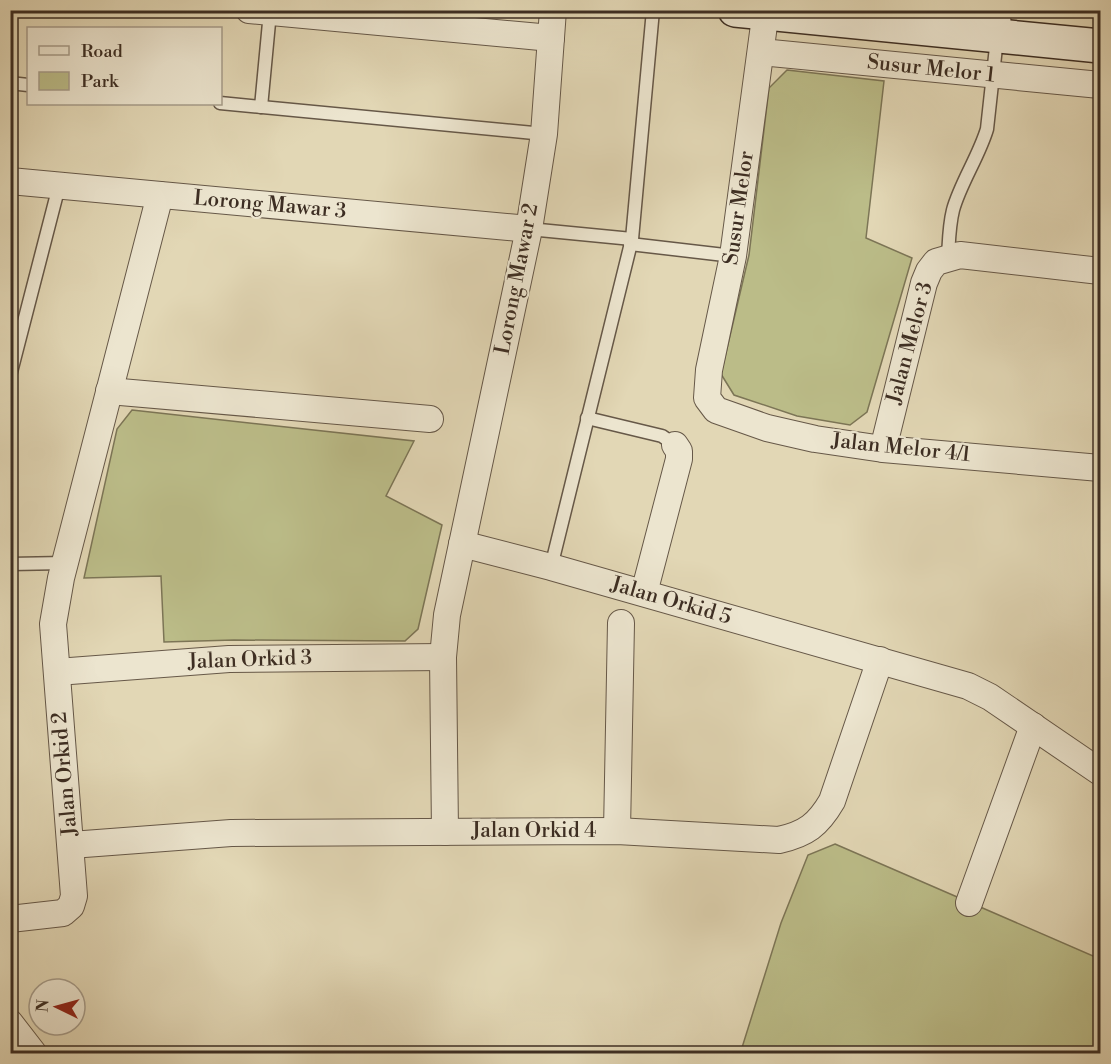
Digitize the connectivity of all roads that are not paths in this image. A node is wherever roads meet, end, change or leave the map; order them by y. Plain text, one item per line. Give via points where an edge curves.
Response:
1 (553, 10) edge
2 (653, 10) edge
3 (263, 11) edge
4 (756, 11) edge
5 (997, 23) edge
6 (551, 38) junction
7 (1101, 46) edge
8 (760, 52) junction
9 (994, 75) junction
10 (10, 83) edge
11 (27, 85) edge
12 (1101, 86) edge
13 (222, 103) edge
14 (261, 107) junction
15 (544, 134) junction
16 (10, 181) edge
17 (60, 186) junction
18 (160, 195) junction
19 (529, 228) junction
20 (631, 242) junction
21 (733, 256) junction
22 (948, 257) junction
23 (1101, 271) edge
24 (10, 376) edge
25 (109, 391) junction
26 (709, 402) joint
27 (587, 417) junction
28 (430, 419) dead end
29 (675, 445) joint
30 (883, 449) junction
31 (1101, 468) edge
32 (462, 544) junction
33 (10, 564) edge
34 (551, 567) junction
35 (63, 571) junction
36 (644, 593) junction
37 (621, 623) dead end
38 (443, 657) junction
39 (880, 660) junction
40 (57, 672) junction
41 (1033, 726) junction
42 (1101, 772) edge
43 (617, 831) junction
44 (445, 832) junction
45 (71, 845) junction
46 (969, 903) dead end
47 (10, 919) edge
48 (10, 1023) edge
49 (34, 1053) edge

1 - 6 street, Lorong Mawar 2
2 - 20 lane
3 - 6 street
3 - 14 lane
4 - 5 street
4 - 8 street, Susur Melor
5 - 7 street
5 - 9 lane
6 - 15 street, Lorong Mawar 2
8 - 9 street, Susur Melor 1
8 - 21 street, Susur Melor
9 - 12 street, Susur Melor 1
9 - 22 lane via 987,129 954,208
10 - 11 lane
13 - 14 lane
14 - 15 lane
15 - 19 street, Lorong Mawar 2
16 - 17 street, Lorong Mawar 3
17 - 18 street, Lorong Mawar 3
17 - 24 lane
18 - 19 street, Lorong Mawar 3
18 - 25 street, Jalan Orkid 2
19 - 20 lane
19 - 32 street, Lorong Mawar 2
20 - 21 lane
20 - 27 lane
21 - 26 street, Susur Melor via 709,370
22 - 23 street, Jalan Melor 3 via 960,255
22 - 30 street, Jalan Melor 3 via 936,262 924,283
25 - 28 street
25 - 35 street, Jalan Orkid 2
26 - 30 street, Jalan Melor 4/1 via 716,410 767,428
27 - 29 lane via 662,436
27 - 34 lane
29 - 36 street via 679,459
30 - 31 street, Jalan Melor 4/1
32 - 34 street, Jalan Orkid 5
32 - 38 street, Lorong Mawar 2 via 447,615
33 - 35 lane
34 - 36 street, Jalan Orkid 5
35 - 40 street, Jalan Orkid 2 via 53,624
36 - 39 street, Jalan Orkid 5
37 - 43 street
38 - 40 street, Jalan Orkid 3 via 229,659
38 - 44 street, Lorong Mawar 2
39 - 41 street, Jalan Orkid 5 via 968,686
39 - 43 street, Jalan Orkid 4 via 832,801 810,828 779,840
40 - 45 street, Jalan Orkid 2
41 - 42 street, Jalan Orkid 5
41 - 46 street
43 - 44 street, Jalan Orkid 4
44 - 45 street, Jalan Orkid 4 via 231,833
45 - 47 street, Jalan Orkid 2 via 71,906 63,913
48 - 49 street

